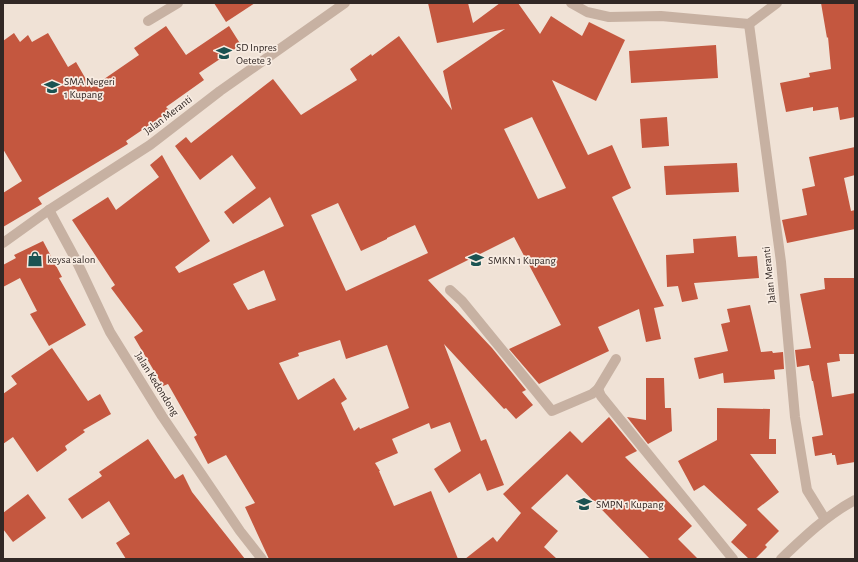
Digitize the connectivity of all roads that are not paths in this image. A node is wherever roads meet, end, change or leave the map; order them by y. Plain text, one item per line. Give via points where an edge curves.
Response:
1 (178, 3) edge
2 (345, 3) edge
3 (571, 3) edge
4 (777, 3) edge
5 (148, 22) dead end
6 (749, 24) junction
7 (49, 210) junction
8 (3, 243) edge
9 (450, 290) dead end
10 (616, 359) dead end
11 (598, 389) junction
12 (855, 500) edge
13 (825, 519) junction
14 (262, 559) edge
15 (733, 559) edge
16 (781, 559) edge

1 - 5 street
2 - 7 street, Jalan Meranti via 150,144
3 - 6 street via 587,12 609,17 661,16
4 - 6 street
6 - 13 street, Jalan Meranti via 781,262 795,417 808,490
7 - 8 street, Jalan Meranti
7 - 14 street, Jalan Kedondong via 110,332 162,416
9 - 11 street via 462,301 552,411
10 - 11 street
11 - 15 street via 601,396
12 - 13 street
13 - 16 street

